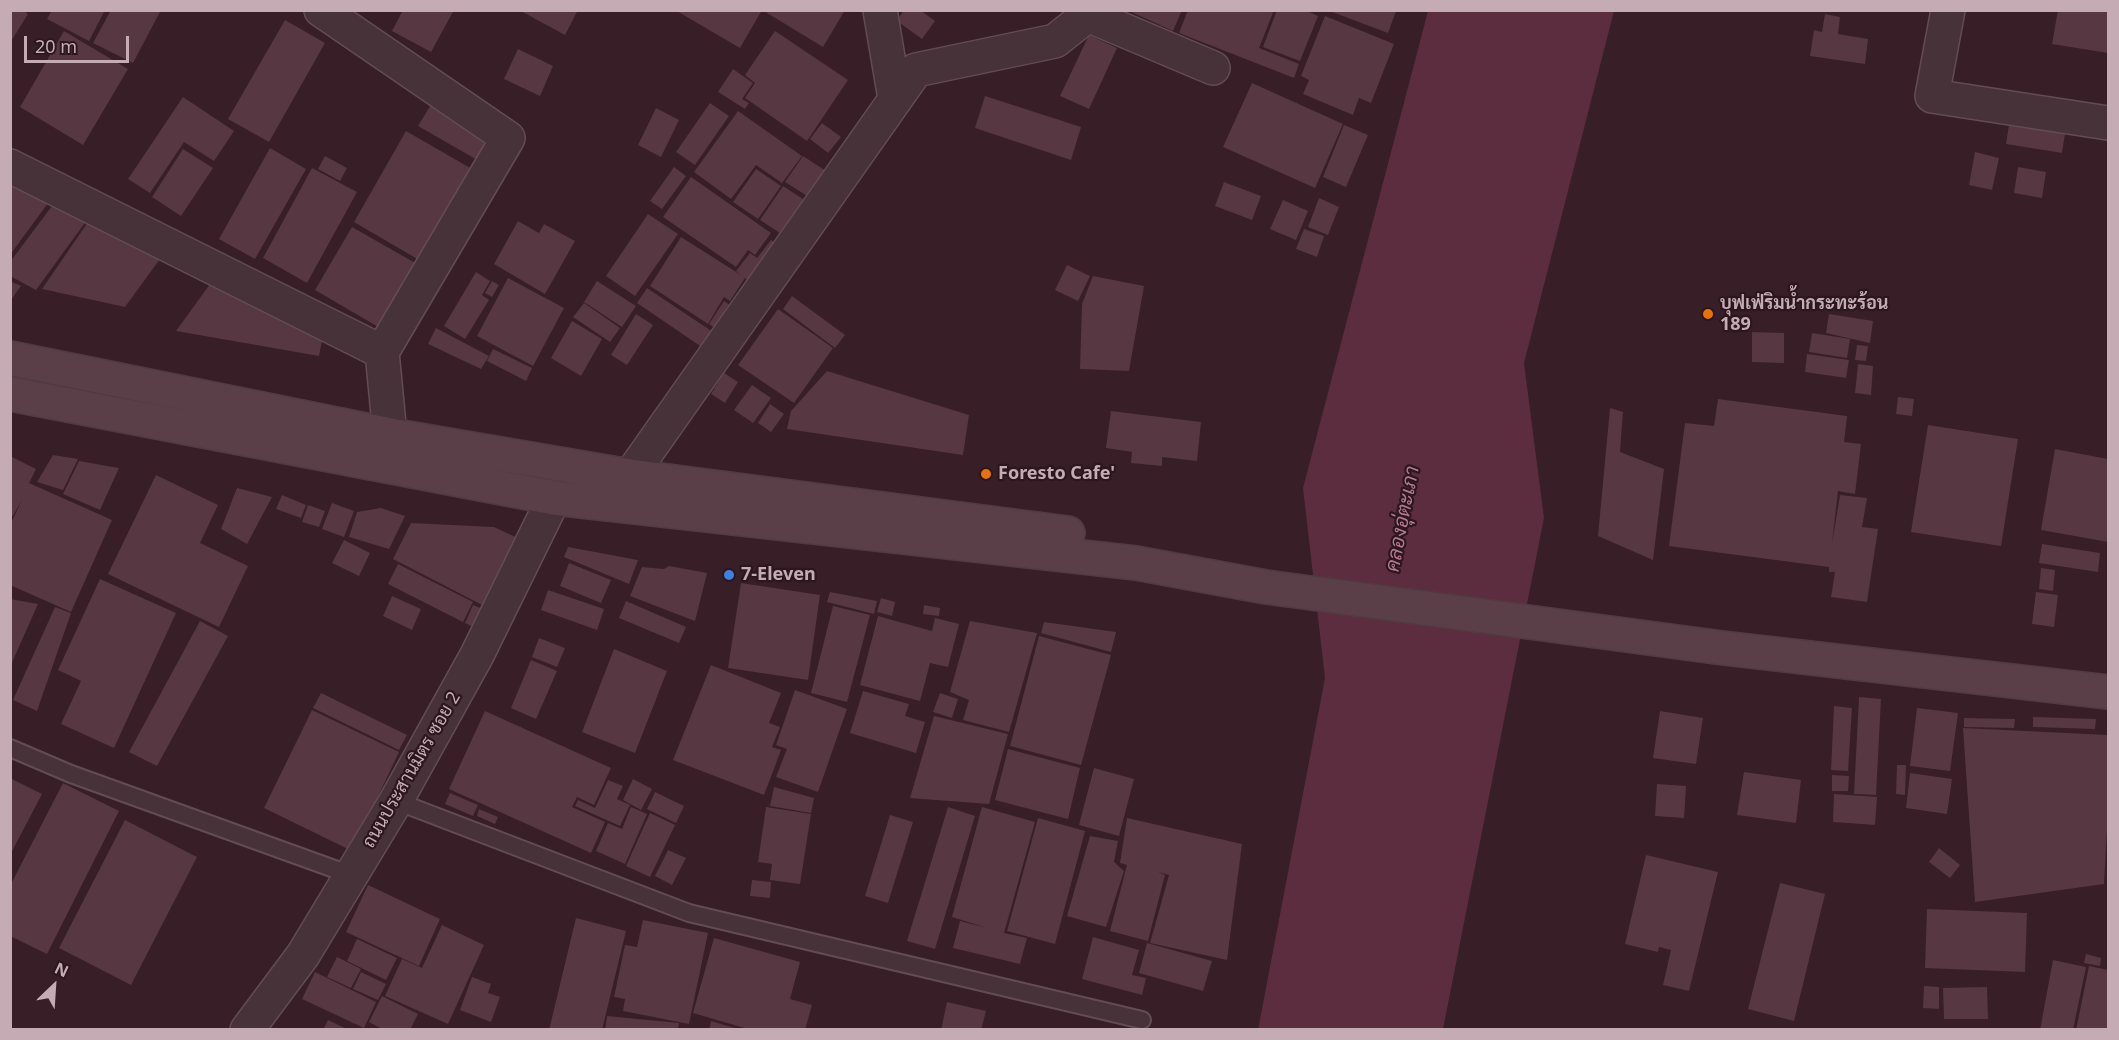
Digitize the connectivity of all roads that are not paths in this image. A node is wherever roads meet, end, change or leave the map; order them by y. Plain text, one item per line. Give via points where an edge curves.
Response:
1 (321, 10) edge
2 (880, 10) edge
3 (1948, 10) edge
4 (1092, 13) edge
5 (1214, 68) dead end
6 (895, 99) junction
7 (2109, 123) edge
8 (10, 166) edge
9 (382, 352) junction
10 (10, 358) edge
11 (10, 394) edge
12 (224, 419) junction
13 (390, 435) junction
14 (630, 476) junction
15 (554, 498) junction
16 (1136, 552) junction
17 (2109, 692) edge
18 (10, 747) edge
19 (396, 801) junction
20 (351, 875) junction
21 (1142, 1020) dead end
22 (247, 1029) edge

1 - 9 street via 508,138
2 - 6 street
3 - 7 street via 1932,96
4 - 5 street
4 - 6 street via 1055,40 916,70
6 - 14 street
8 - 9 street
9 - 13 street
10 - 12 main road
11 - 12 main road
12 - 13 main road
12 - 15 main road
13 - 14 main road
14 - 16 main road
15 - 16 main road
15 - 19 street, ถนนประสานมิตร ซอย 2 via 477,655
16 - 17 main road via 1266,587 1723,648
18 - 20 lane via 71,774
19 - 20 street, ถนนประสานมิตร ซอย 2
19 - 21 lane via 689,913
20 - 22 street, ถนนประสานมิตร ซอย 2 via 303,955

